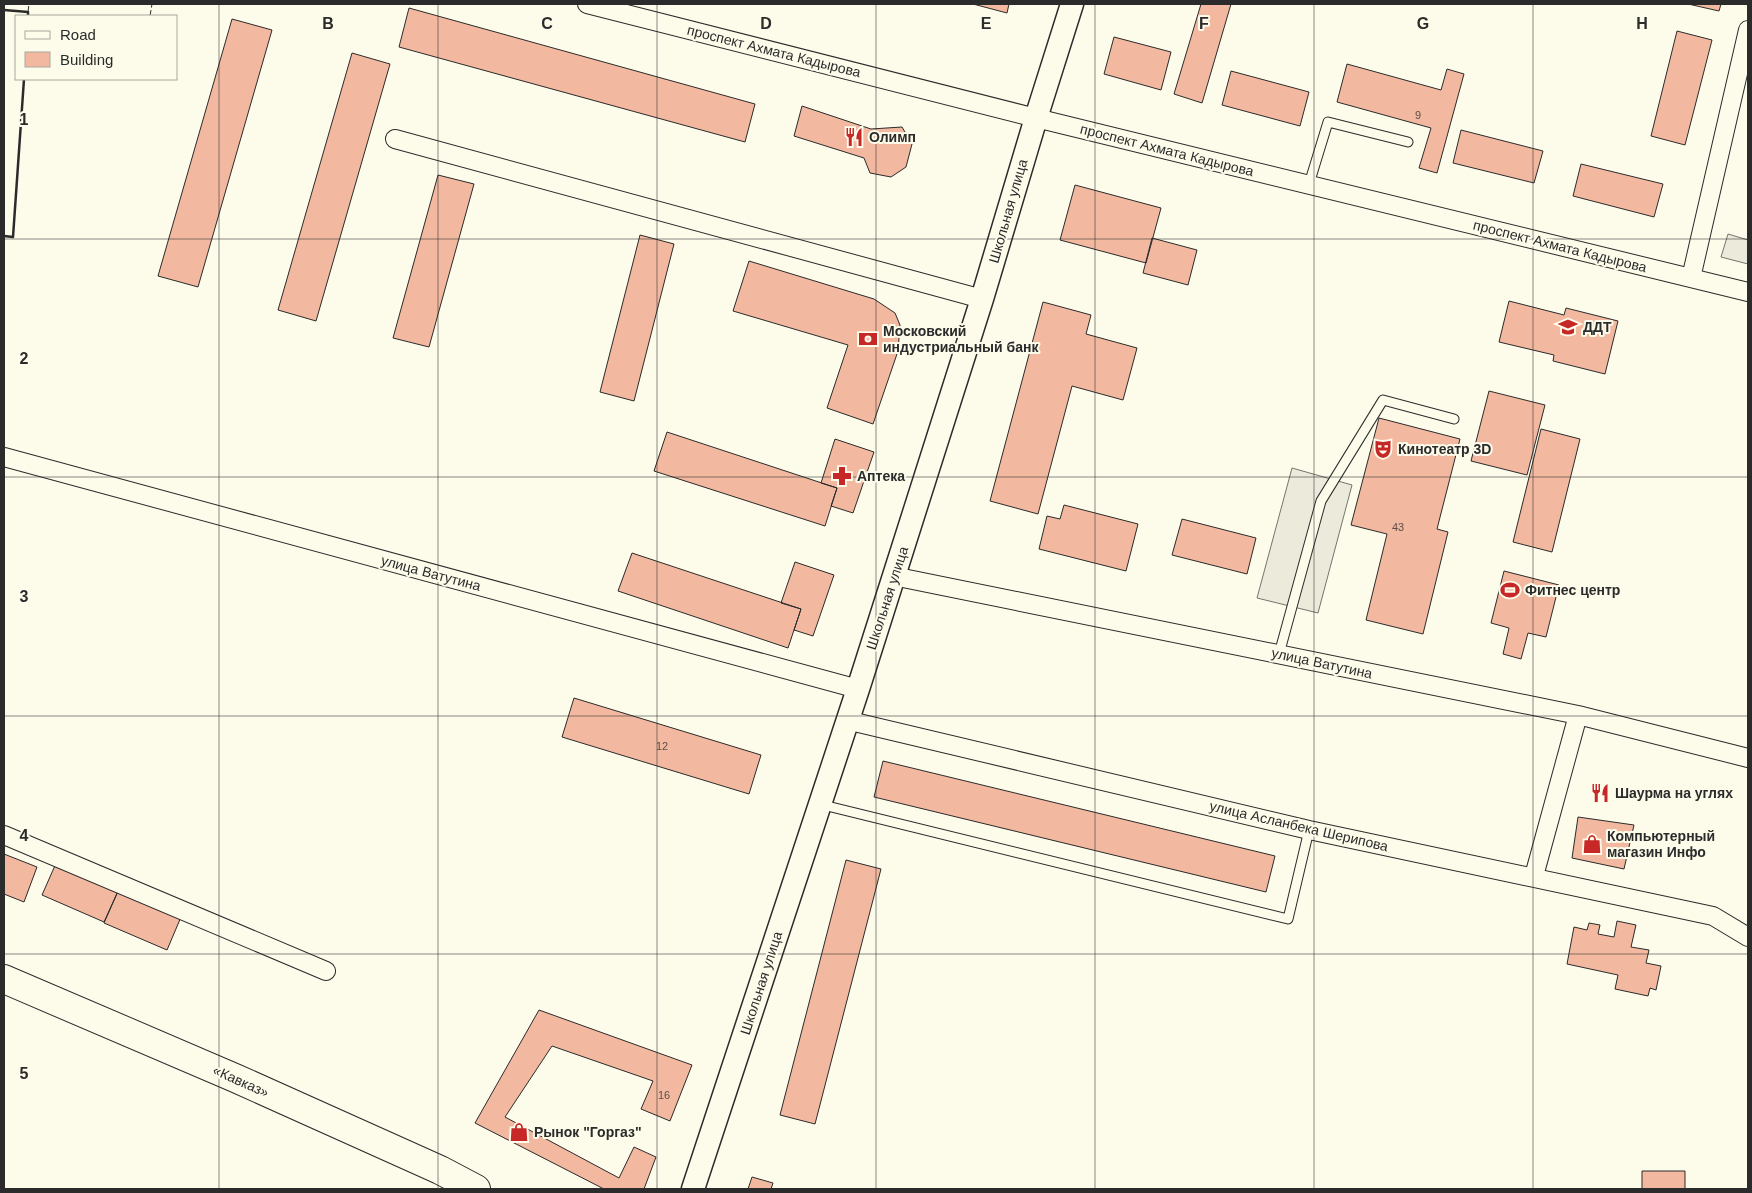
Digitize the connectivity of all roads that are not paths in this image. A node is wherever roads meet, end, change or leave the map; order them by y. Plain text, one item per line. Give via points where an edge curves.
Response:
1 (587, 4) edge
2 (1072, 4) edge
3 (1748, 30) edge
4 (1036, 118) junction
5 (395, 139) dead end
6 (1408, 142) dead end
7 (1309, 184) junction
8 (1690, 278) junction
9 (1748, 292) edge
10 (982, 299) junction
11 (1454, 419) dead end
12 (4, 457) edge
13 (893, 576) junction
14 (1279, 654) junction
15 (858, 689) junction
16 (1578, 715) junction
17 (846, 720) junction
18 (1748, 758) edge
19 (819, 804) junction
20 (1309, 830) junction
21 (4, 835) edge
22 (1534, 876) junction
23 (1748, 937) edge
24 (326, 971) dead end
25 (4, 979) edge
26 (476, 1189) edge
27 (693, 1189) edge

1 - 4 street, проспект Ахмата Кадырова
2 - 4 street, Школьная улица
3 - 8 street
4 - 7 street, проспект Ахмата Кадырова
4 - 10 street, Школьная улица
5 - 10 street
6 - 7 lane via 1328,122
7 - 8 street, проспект Ахмата Кадырова
8 - 9 street, проспект Ахмата Кадырова
10 - 13 street, Школьная улица
11 - 14 lane via 1383,400 1321,500
12 - 15 street, улица Ватутина
13 - 14 street, улица Ватутина
13 - 15 street, Школьная улица
14 - 16 street, улица Ватутина
15 - 17 street, Школьная улица
16 - 18 street, улица Ватутина
16 - 22 street
17 - 19 street, Школьная улица
17 - 20 street, улица Асланбека Шерипова
19 - 20 lane via 1288,919
19 - 27 street, Школьная улица
20 - 22 street, улица Асланбека Шерипова
21 - 24 street
22 - 23 street, улица Асланбека Шерипова via 1713,916
25 - 26 main road, «Кавказ» via 235,1078

